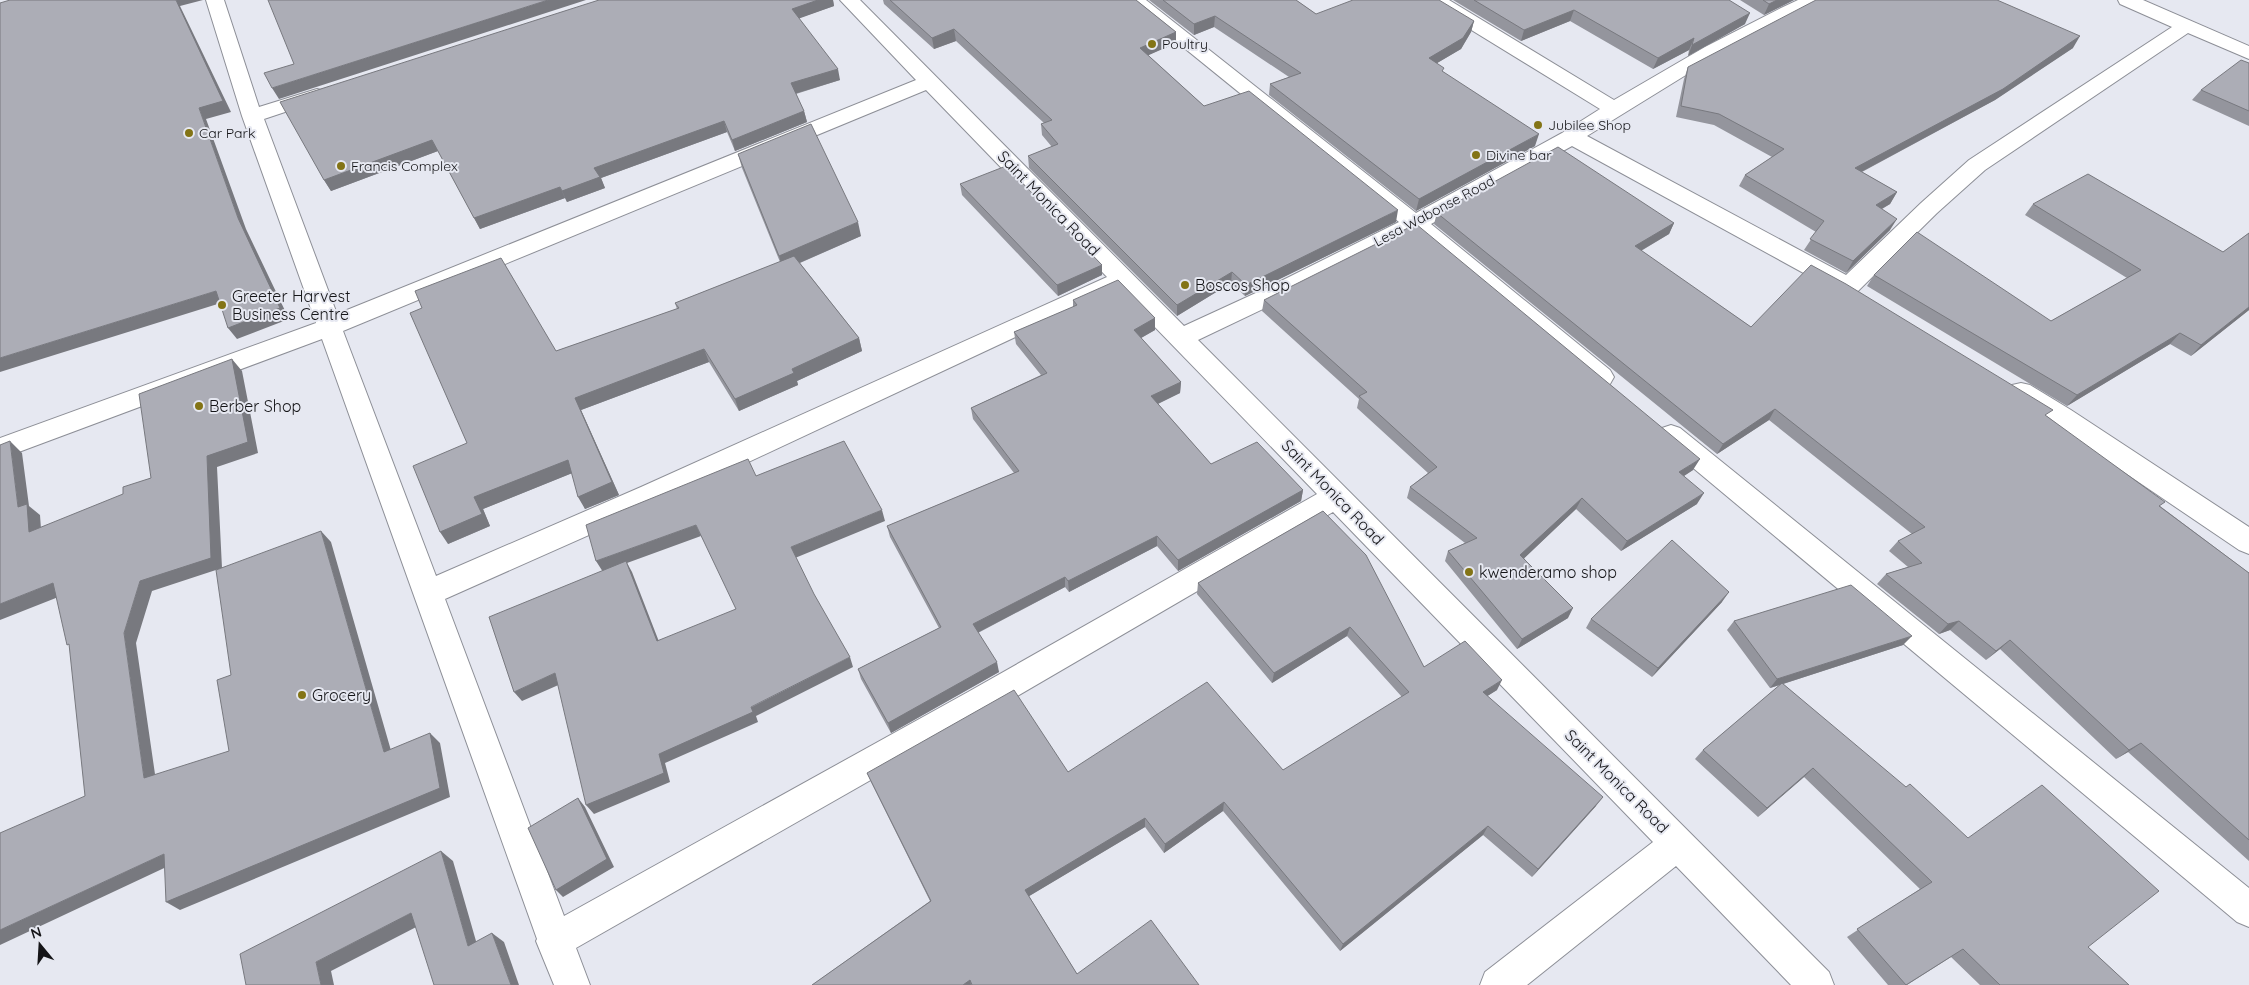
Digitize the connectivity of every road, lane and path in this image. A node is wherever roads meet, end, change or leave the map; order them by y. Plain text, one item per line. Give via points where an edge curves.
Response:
1 (215, 0) edge
2 (849, 0) edge
3 (1134, 0) edge
4 (1436, 0) edge
5 (1813, 0) edge
6 (2127, 0) edge
7 (2186, 26) junction
8 (2249, 53) edge
9 (930, 81) junction
10 (336, 89) edge
11 (1614, 109) junction
12 (252, 116) junction
13 (1572, 137) junction
14 (1414, 222) junction
15 (1122, 278) junction
16 (329, 327) junction
17 (1180, 338) junction
18 (2002, 381) edge
19 (1622, 394) edge
20 (1652, 420) edge
21 (0, 450) edge
22 (1337, 496) junction
23 (2249, 542) edge
24 (428, 593) junction
25 (1678, 843) junction
26 (2249, 910) edge
27 (554, 941) junction
28 (572, 985) edge
29 (1498, 985) edge
30 (1816, 985) edge

1 - 12 street
2 - 9 street, Saint Monica Road
3 - 14 street
4 - 11 street
5 - 11 street, Lesa Wabonse Road via 1755,19
6 - 7 street
7 - 8 street
7 - 13 street via 1977,166 1929,208 1857,293
9 - 15 street, Saint Monica Road
9 - 16 street
10 - 12 street
11 - 13 street, Lesa Wabonse Road
12 - 16 street
13 - 14 street, Lesa Wabonse Road
14 - 17 street, Lesa Wabonse Road via 1271,297
14 - 19 street
15 - 17 street, Saint Monica Road
15 - 24 street via 651,495
16 - 21 street
16 - 24 street
17 - 22 street, Saint Monica Road
18 - 23 street via 2062,417
20 - 26 street
22 - 25 street, Saint Monica Road
22 - 27 street
24 - 27 street
25 - 29 street
25 - 30 street, Saint Monica Road
27 - 28 street

